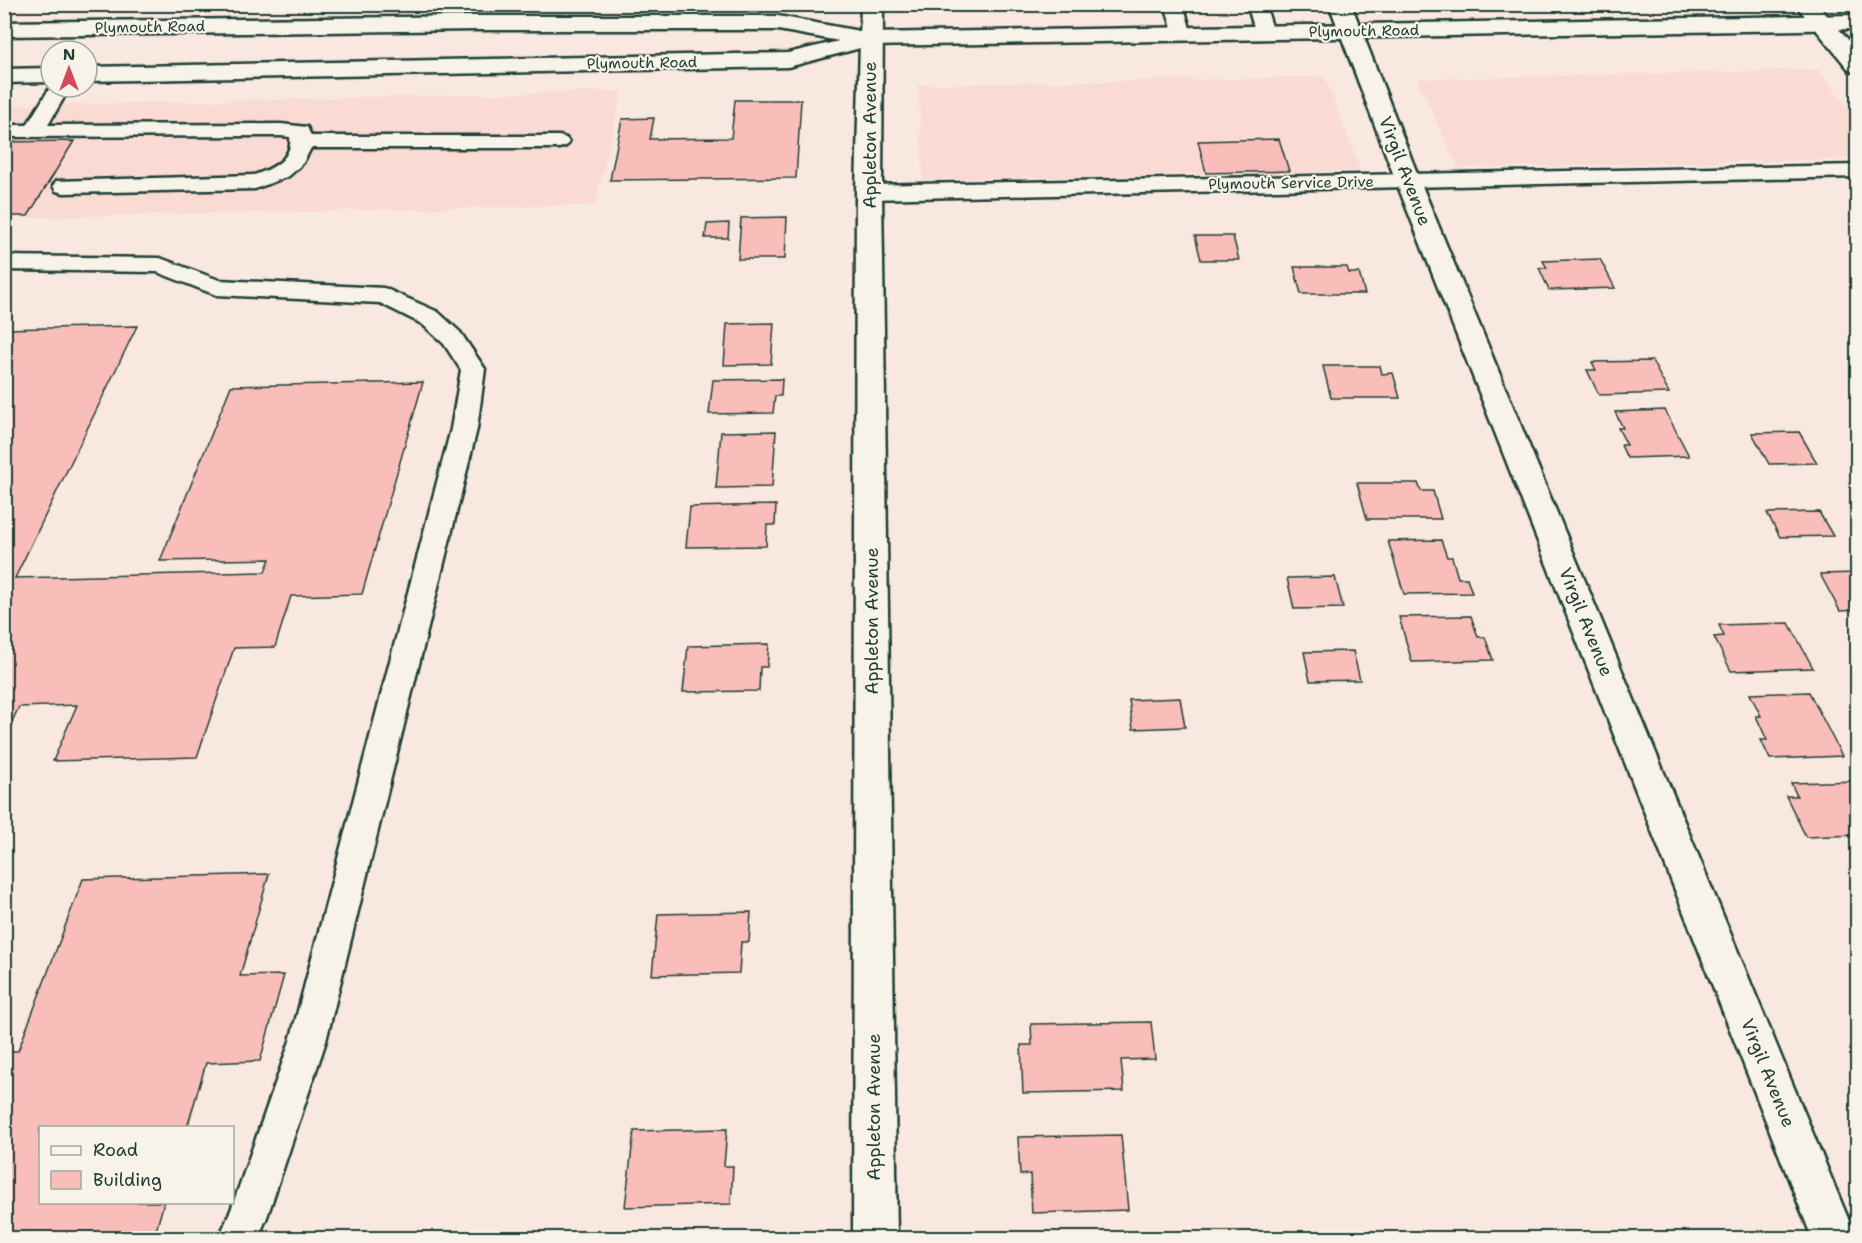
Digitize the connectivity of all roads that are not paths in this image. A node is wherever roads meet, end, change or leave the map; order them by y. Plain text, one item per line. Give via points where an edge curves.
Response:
1 (872, 4) edge
2 (1174, 4) edge
3 (1256, 4) edge
4 (1805, 4) edge
5 (1345, 18) edge
6 (1857, 22) edge
7 (1820, 23) junction
8 (4, 29) edge
9 (1264, 33) junction
10 (1182, 34) junction
11 (870, 40) junction
12 (1857, 66) edge
13 (99, 74) edge
14 (39, 75) edge
15 (4, 76) edge
16 (53, 99) edge
17 (4, 131) edge
18 (34, 131) junction
19 (301, 142) junction
20 (559, 142) dead end
21 (1857, 171) edge
22 (1408, 181) junction
23 (64, 186) dead end
24 (869, 192) junction
25 (4, 263) edge
26 (238, 1239) edge
27 (875, 1239) edge
28 (1834, 1239) edge

1 - 11 main road, Appleton Avenue
2 - 10 lane
3 - 9 lane
4 - 7 main road
5 - 7 main road, Plymouth Road
5 - 9 main road, Plymouth Road
5 - 22 main road, Virgil Avenue
6 - 7 main road, Plymouth Road
7 - 12 main road
8 - 11 main road, Plymouth Road via 778,23
9 - 10 main road, Plymouth Road
10 - 11 main road, Plymouth Road
11 - 13 main road, Plymouth Road via 788,60
11 - 24 main road, Appleton Avenue
14 - 15 main road
16 - 18 lane
17 - 18 lane
18 - 19 lane via 281,130 300,131
19 - 20 lane
19 - 23 lane via 289,167 274,177 255,182
21 - 22 lane, Plymouth Service Drive
22 - 24 lane, Plymouth Service Drive
22 - 28 main road, Virgil Avenue
24 - 27 main road, Appleton Avenue
25 - 26 lane via 160,265 216,287 384,296 430,318 452,338 473,369 464,429 308,1041

